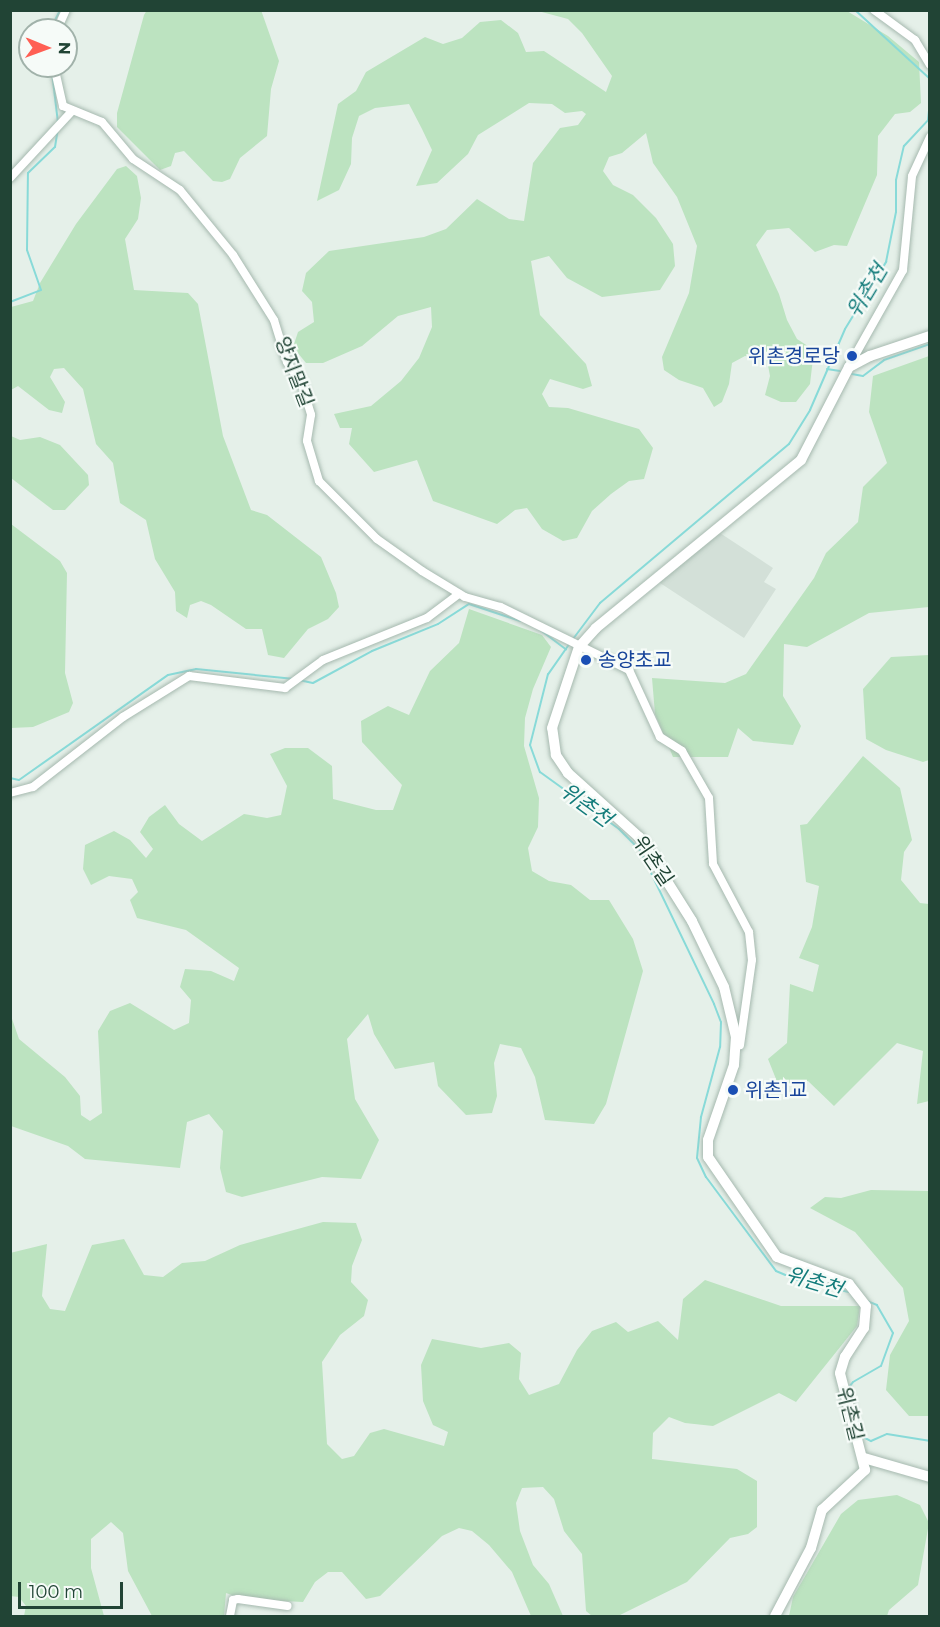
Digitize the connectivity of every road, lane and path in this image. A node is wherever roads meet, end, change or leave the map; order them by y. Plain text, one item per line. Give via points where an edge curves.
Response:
1 (874, 10) edge
2 (930, 65) edge
3 (57, 78) edge
4 (72, 111) junction
5 (930, 137) edge
6 (10, 178) edge
7 (930, 336) edge
8 (849, 367) junction
9 (459, 594) junction
10 (577, 646) junction
11 (10, 793) edge
12 (735, 1055) junction
13 (864, 1458) junction
14 (930, 1477) edge
15 (288, 1606) dead end
16 (230, 1617) edge
17 (775, 1617) edge

1 - 2 street via 915,40
3 - 4 street via 63,106
4 - 6 street
4 - 9 street, 양지말길 via 102,122 133,159 180,190 233,255 274,320 287,362 302,385 311,415 307,441 319,481 377,539
5 - 8 street, 위촌길 via 912,176 903,270
7 - 8 street
8 - 10 street, 위촌길 via 801,460
9 - 10 street, 양지말길 via 501,607
9 - 11 street via 427,618 322,660 285,688 189,676 123,717 33,788
10 - 12 street, 위촌길 via 552,728 556,755 568,773 639,837 692,921 724,987 736,1037
10 - 12 street, 양지말길 via 629,670 660,737 682,751 709,798 713,864 749,932 752,960 740,1047
12 - 13 street, 위촌길 via 708,1140 708,1157 777,1257 856,1288 868,1317 840,1373
13 - 14 street
13 - 17 street, 위촌길 via 865,1470 859,1479 822,1510 811,1548
15 - 16 street via 238,1599 233,1600

